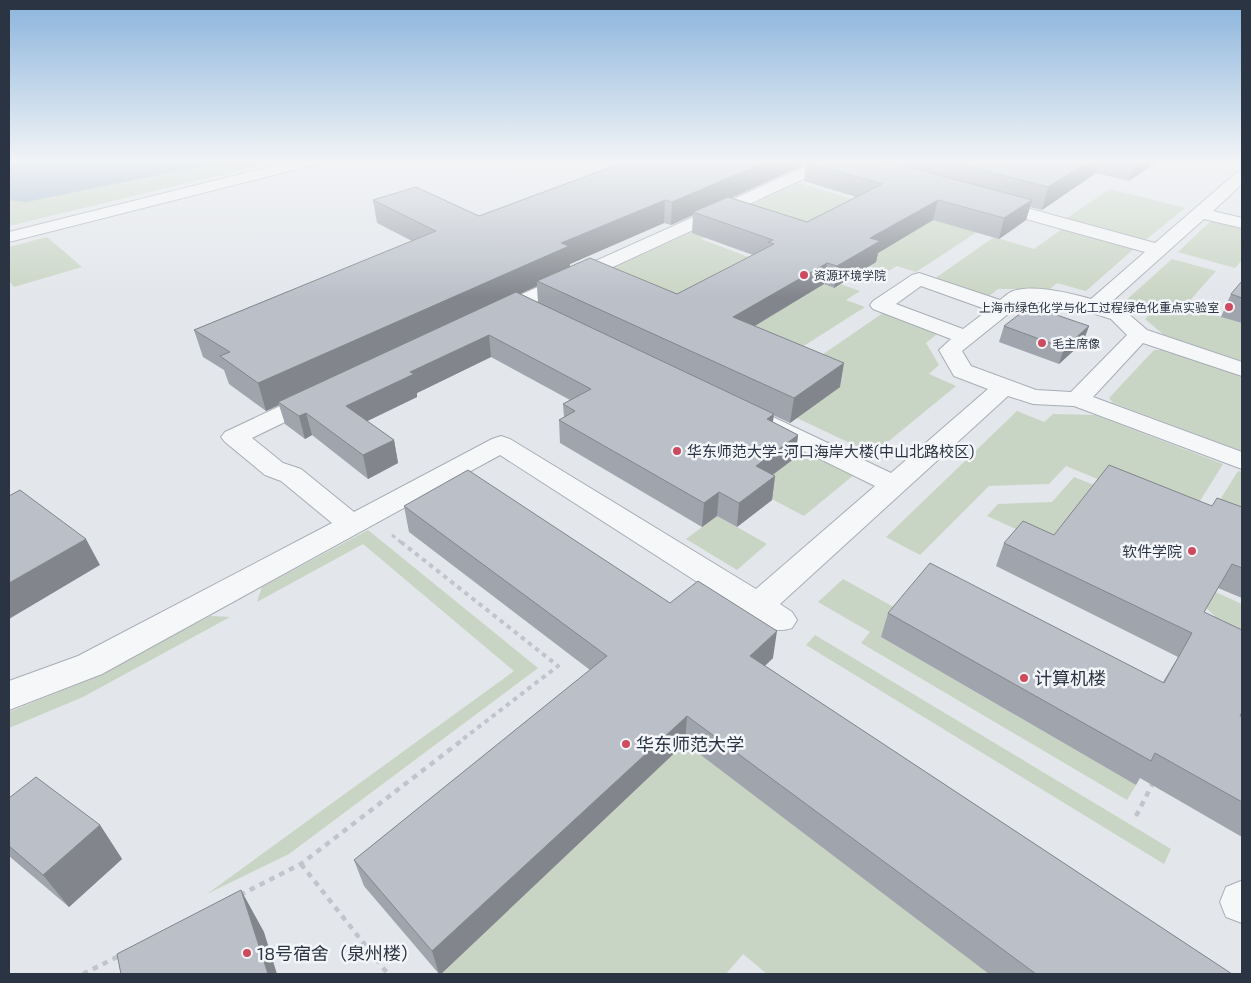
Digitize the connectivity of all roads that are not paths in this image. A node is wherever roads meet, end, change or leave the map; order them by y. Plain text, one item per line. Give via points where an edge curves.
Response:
1 (133, 206) edge
2 (737, 206) edge
3 (1000, 206) edge
4 (1209, 206) edge
5 (1201, 213) junction
6 (1242, 223) edge
7 (9, 237) edge
8 (1159, 250) junction
9 (901, 292) junction
10 (1094, 307) junction
11 (1004, 308) junction
12 (986, 322) junction
13 (563, 325) edge
14 (1139, 335) junction
15 (966, 337) junction
16 (1242, 369) edge
17 (1005, 386) junction
18 (332, 391) edge
19 (1078, 399) junction
20 (742, 411) edge
21 (1242, 461) edge
22 (894, 485) junction
23 (360, 521) junction
24 (9, 696) edge

1 - 7 street
2 - 13 street via 509,307
3 - 8 street
4 - 5 street
5 - 6 street
5 - 8 street
8 - 10 street
9 - 11 street via 919,279
9 - 12 street
9 - 15 street via 880,306
10 - 11 street via 1060,296 1018,296
10 - 14 street via 1118,315
11 - 12 street
12 - 15 street
14 - 16 street
14 - 19 street
15 - 17 street via 950,350 962,370
17 - 19 street via 1032,397
17 - 22 street
18 - 23 street via 234,437 274,469 291,475
19 - 21 street
20 - 22 street
22 - 23 street via 769,613 501,444
23 - 24 street via 90,665

